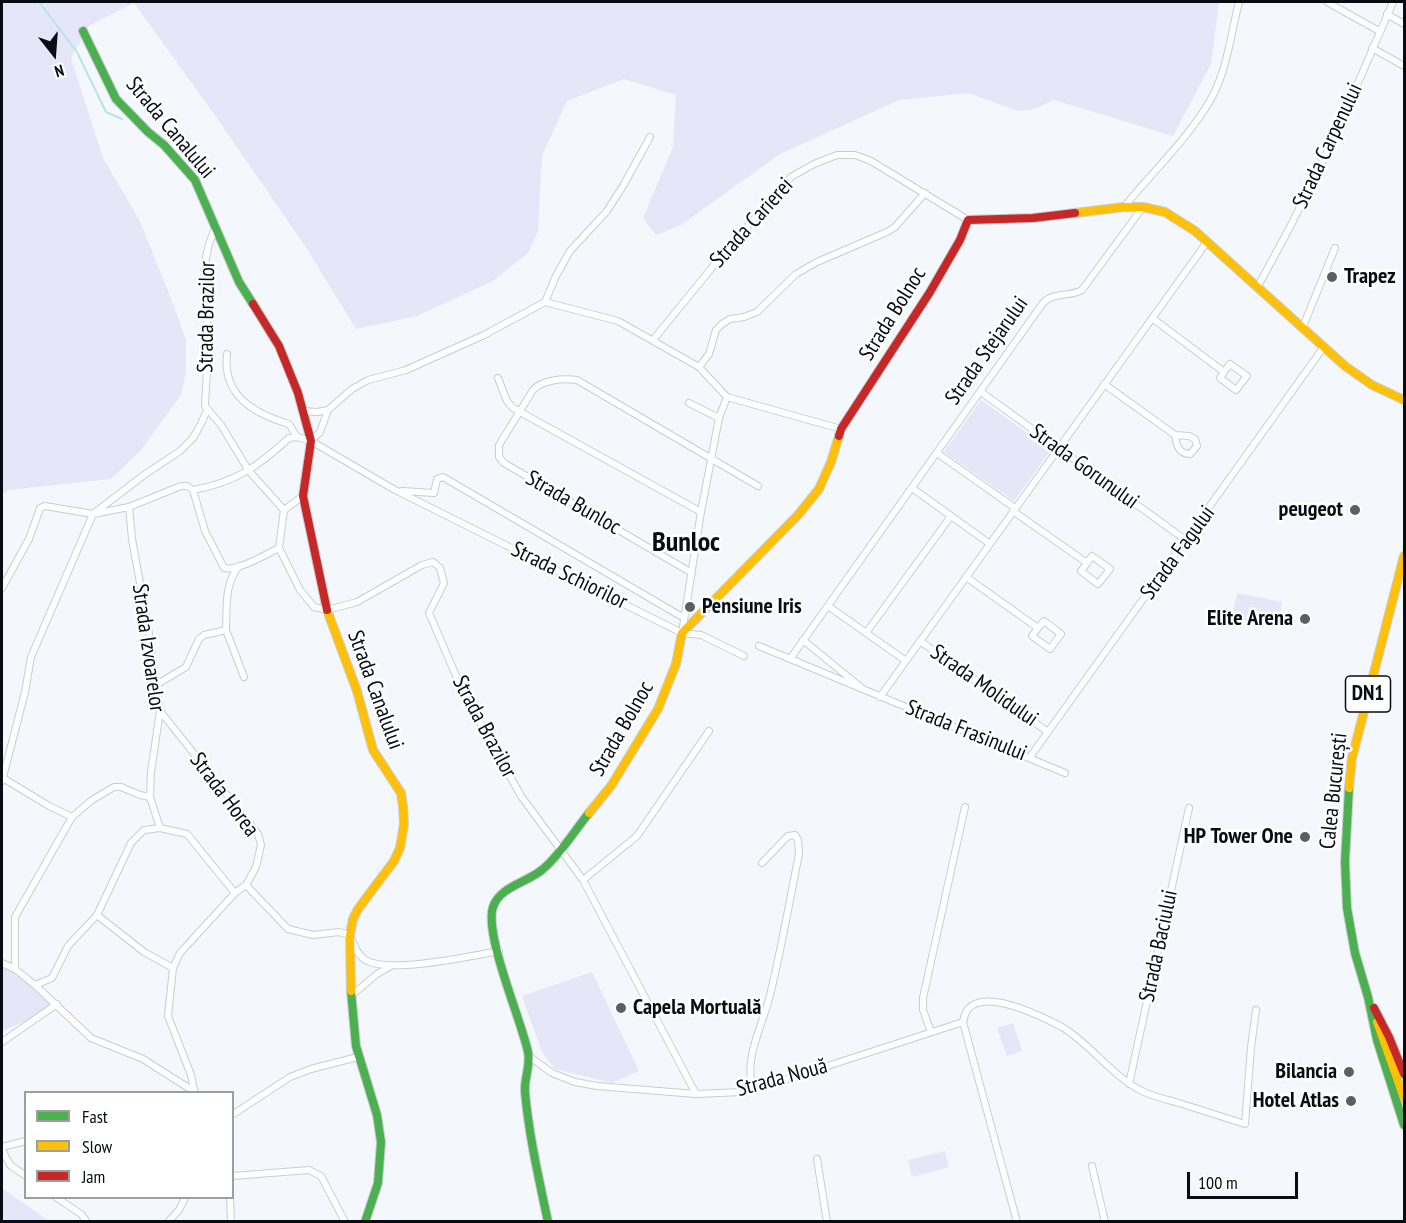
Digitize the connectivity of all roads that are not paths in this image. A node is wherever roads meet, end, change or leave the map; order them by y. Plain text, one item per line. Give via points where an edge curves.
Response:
1 (1239, 2) edge
2 (1327, 2) edge
3 (1393, 2) edge
4 (1387, 14) junction
5 (1404, 24) edge
6 (83, 31) dead end
7 (1379, 32) junction
8 (1371, 48) junction
9 (1404, 66) edge
10 (650, 137) dead end
11 (925, 193) junction
12 (1124, 207) junction
13 (1143, 207) junction
14 (968, 220) junction
15 (216, 226) junction
16 (1206, 242) junction
17 (1335, 248) dead end
18 (1257, 288) junction
19 (545, 302) junction
20 (1152, 318) junction
21 (1302, 329) junction
22 (653, 340) junction
23 (1323, 348) junction
24 (227, 354) dead end
25 (699, 367) junction
26 (1224, 372) junction
27 (498, 378) dead end
28 (1104, 384) junction
29 (981, 392) junction
30 (727, 396) junction
31 (1404, 400) edge
32 (689, 403) dead end
33 (207, 410) junction
34 (328, 410) junction
35 (303, 411) junction
36 (519, 411) junction
37 (719, 418) junction
38 (841, 429) junction
39 (1175, 435) dead end
40 (297, 437) junction
41 (310, 441) junction
42 (1059, 448) junction
43 (937, 453) junction
44 (711, 460) junction
45 (249, 471) junction
46 (758, 486) dead end
47 (912, 488) junction
48 (193, 490) junction
49 (395, 490) junction
50 (303, 496) junction
51 (129, 507) junction
52 (1014, 509) junction
53 (284, 510) junction
54 (701, 512) junction
55 (93, 514) junction
56 (951, 516) junction
57 (1187, 541) junction
58 (990, 544) junction
59 (279, 548) junction
60 (1404, 556) edge
61 (1087, 563) junction
62 (239, 566) junction
63 (692, 573) junction
64 (966, 577) junction
65 (2, 588) edge
66 (828, 606) junction
67 (327, 610) junction
68 (684, 618) junction
69 (1038, 628) junction
70 (226, 630) junction
71 (682, 633) junction
72 (866, 633) junction
73 (803, 640) junction
74 (920, 641) junction
75 (759, 646) dead end
76 (744, 656) dead end
77 (790, 659) junction
78 (906, 661) junction
79 (244, 677) dead end
80 (156, 685) junction
81 (866, 691) junction
82 (880, 697) junction
83 (160, 711) junction
84 (709, 730) dead end
85 (1048, 732) junction
86 (1030, 757) junction
87 (1065, 773) dead end
88 (2, 780) edge
89 (150, 796) junction
90 (965, 807) dead end
91 (1189, 808) dead end
92 (72, 816) junction
93 (160, 828) junction
94 (561, 849) junction
95 (762, 863) dead end
96 (583, 880) junction
97 (246, 885) junction
98 (235, 893) junction
99 (97, 915) junction
100 (350, 935) junction
101 (499, 951) junction
102 (2, 963) edge
103 (392, 966) junction
104 (173, 968) junction
105 (15, 969) junction
106 (35, 985) junction
107 (352, 995) junction
108 (1368, 997) junction
109 (57, 1004) junction
110 (1256, 1010) dead end
111 (963, 1022) junction
112 (931, 1032) junction
113 (2, 1042) edge
114 (358, 1057) junction
115 (530, 1057) junction
116 (1404, 1074) edge
117 (1129, 1084) junction
118 (753, 1090) junction
119 (195, 1091) edge
120 (696, 1094) junction
121 (1404, 1098) edge
122 (234, 1114) edge
123 (1404, 1125) edge
124 (24, 1142) edge
125 (2, 1149) edge
126 (817, 1159) dead end
127 (1092, 1167) dead end
128 (24, 1175) edge
129 (234, 1176) edge
130 (60, 1199) edge
131 (183, 1199) edge
132 (230, 1199) edge
133 (87, 1221) edge
134 (168, 1221) edge
135 (231, 1221) edge
136 (345, 1221) edge
137 (365, 1221) edge
138 (548, 1221) edge
139 (827, 1221) edge
140 (1017, 1221) edge
141 (1105, 1221) edge

1 - 12 street via 1212,98
2 - 7 street
3 - 4 street, Strada Carpenului
4 - 5 street
4 - 7 street, Strada Carpenului
6 - 15 main road, Strada Canalului via 116,99 195,180
7 - 8 street, Strada Carpenului
8 - 9 street
8 - 18 street, Strada Carpenului via 1336,134
10 - 19 street via 607,211 570,251
11 - 14 street, Strada Carierei
11 - 22 street, Strada Carierei via 855,155 831,157 805,169 786,182
11 - 25 street via 895,227 796,274 757,312 722,324 716,330 710,354
12 - 13 main road
12 - 14 main road via 1034,218
13 - 16 main road via 1174,216
13 - 29 street, Strada Stejarului via 1085,288 1047,299
14 - 38 main road, Strada Bolnoc via 930,292
15 - 33 street, Strada Brazilor via 203,273 208,341
15 - 35 main road, Strada Canalului via 239,282 286,359
16 - 18 main road
16 - 20 street, Strada Molidului
17 - 21 street
18 - 21 main road
19 - 22 street via 618,321
19 - 34 street via 406,370 368,380
20 - 26 street
20 - 28 street, Strada Molidului
21 - 23 main road
22 - 25 street
23 - 31 main road via 1372,385
23 - 57 street, Strada Fagului
24 - 40 street via 228,374 237,393 257,412 289,424
25 - 30 street
26 - 26 street via 1230,364 1246,376 1236,390 1220,378
27 - 36 street via 507,401
28 - 39 street
28 - 42 street, Strada Molidului
29 - 42 street, Strada Gorunului
29 - 43 street, Strada Stejarului
30 - 37 street
30 - 38 street
32 - 37 street
33 - 45 street via 221,425
33 - 55 street, Strada Brazilor via 193,438 180,451
34 - 35 street
34 - 41 street via 320,432
35 - 41 main road, Strada Canalului
36 - 44 street, Strada Bunloc via 538,384 576,380
36 - 54 street
36 - 63 street, Strada Bunloc via 500,445 499,458 504,463
37 - 44 street
38 - 71 main road, Strada Bolnoc via 819,489
40 - 41 street, Strada Schiorilor
40 - 45 street via 289,438
41 - 49 street, Strada Schiorilor
41 - 50 main road, Strada Canalului
42 - 52 street, Strada Molidului
42 - 57 street, Strada Gorunului
43 - 47 street, Strada Stejarului
43 - 52 street
44 - 46 street, Strada Bunloc
44 - 54 street
45 - 48 street
45 - 53 street
47 - 56 street
47 - 66 street, Strada Stejarului
48 - 51 street via 181,486
48 - 62 street via 205,531 221,565 228,570
49 - 68 street, Strada Schiorilor via 434,493 437,479 443,477
49 - 71 street, Strada Schiorilor
50 - 53 street
50 - 67 main road, Strada Canalului
51 - 55 street
51 - 80 street, Strada Izvoarelor
52 - 58 street, Strada Molidului
52 - 61 street
53 - 59 street
54 - 63 street
55 - 65 street via 50,506 40,508 29,539
55 - 88 street via 31,657
56 - 58 street
56 - 72 street
57 - 85 street, Strada Fagului
58 - 64 street, Strada Molidului
59 - 62 street
59 - 67 street via 300,590 314,607
60 - 108 main road, Calea București / DN1 via 1359,727 1348,798 1347,908
61 - 61 street via 1092,556 1110,569 1098,584 1081,571
62 - 70 street via 228,584
63 - 68 street
64 - 69 street
64 - 74 street, Strada Molidului
66 - 72 street
66 - 73 street, Strada Stejarului
67 - 94 street, Strada Brazilor via 357,602 422,565 433,562 440,567 444,583 429,613 463,692 521,796
67 - 100 main road, Strada Canalului via 357,691 373,750 401,793 404,815 400,849 358,909
68 - 71 street
69 - 69 street via 1044,621 1061,634 1050,649 1032,636
70 - 79 street
70 - 80 street via 204,635 186,667
71 - 76 street, Strada Schiorilor via 701,635
71 - 94 main road, Strada Bolnoc via 676,664 658,709 611,786
72 - 78 street
73 - 77 street, Strada Stejarului
73 - 81 street, Strada Frasinului
74 - 78 street, Strada Molidului
74 - 85 street, Strada Molidului
75 - 77 street, Strada Frasinului
77 - 81 street, Strada Frasinului
78 - 82 street, Strada Molidului
80 - 83 street, Strada Izvoarelor
81 - 82 street, Strada Frasinului
82 - 86 street, Strada Frasinului
83 - 89 street, Strada Izvoarelor
83 - 97 street, Strada Horea via 258,834 261,844 256,867
84 - 96 street via 637,836
85 - 86 street, Strada Fagului
86 - 87 street, Strada Frasinului
88 - 92 street
89 - 92 street via 114,787
89 - 93 street, Strada Izvoarelor
90 - 112 street via 923,998
91 - 117 street, Strada Baciului
92 - 105 street via 15,917
93 - 98 street via 187,834
93 - 99 street via 144,830 131,843
94 - 96 street, Strada Brazilor
94 - 101 main road, Strada Bolnoc via 534,877 498,898 492,929
95 - 118 street via 788,836 795,835 799,854 768,1005 753,1044
96 - 120 street, Strada Brazilor
97 - 98 street
97 - 100 street via 288,929 313,935
98 - 104 street via 180,953
99 - 104 street via 144,952
99 - 106 street via 68,946 52,978
100 - 103 street via 363,958 373,964
100 - 107 main road, Strada Canalului
101 - 103 street
101 - 115 main road, Strada Bolnoc
102 - 105 street
103 - 107 street
104 - 119 street via 168,1016
105 - 106 street
106 - 109 street
107 - 114 main road, Strada Canalului
108 - 116 main road
108 - 121 main road, Calea București / DN1
108 - 123 main road, Calea București / DN1
109 - 113 street
109 - 119 street via 91,1038 143,1059
110 - 117 street, Strada Nouă via 1245,1124
111 - 112 street, Strada Nouă
111 - 117 street, Strada Nouă via 966,1011 981,1002 1011,1005 1062,1028
111 - 140 street
112 - 118 street, Strada Nouă
114 - 122 street via 290,1077
114 - 137 main road, Strada Canalului via 381,1139 378,1187
115 - 120 street, Strada Nouă via 552,1074 575,1082
115 - 138 main road, Strada Bolnoc via 525,1087
118 - 120 street, Strada Nouă
124 - 125 street
125 - 128 street via 10,1165
126 - 139 street
127 - 141 street
129 - 136 street via 309,1170 321,1176
130 - 133 street
131 - 134 street
132 - 135 street

